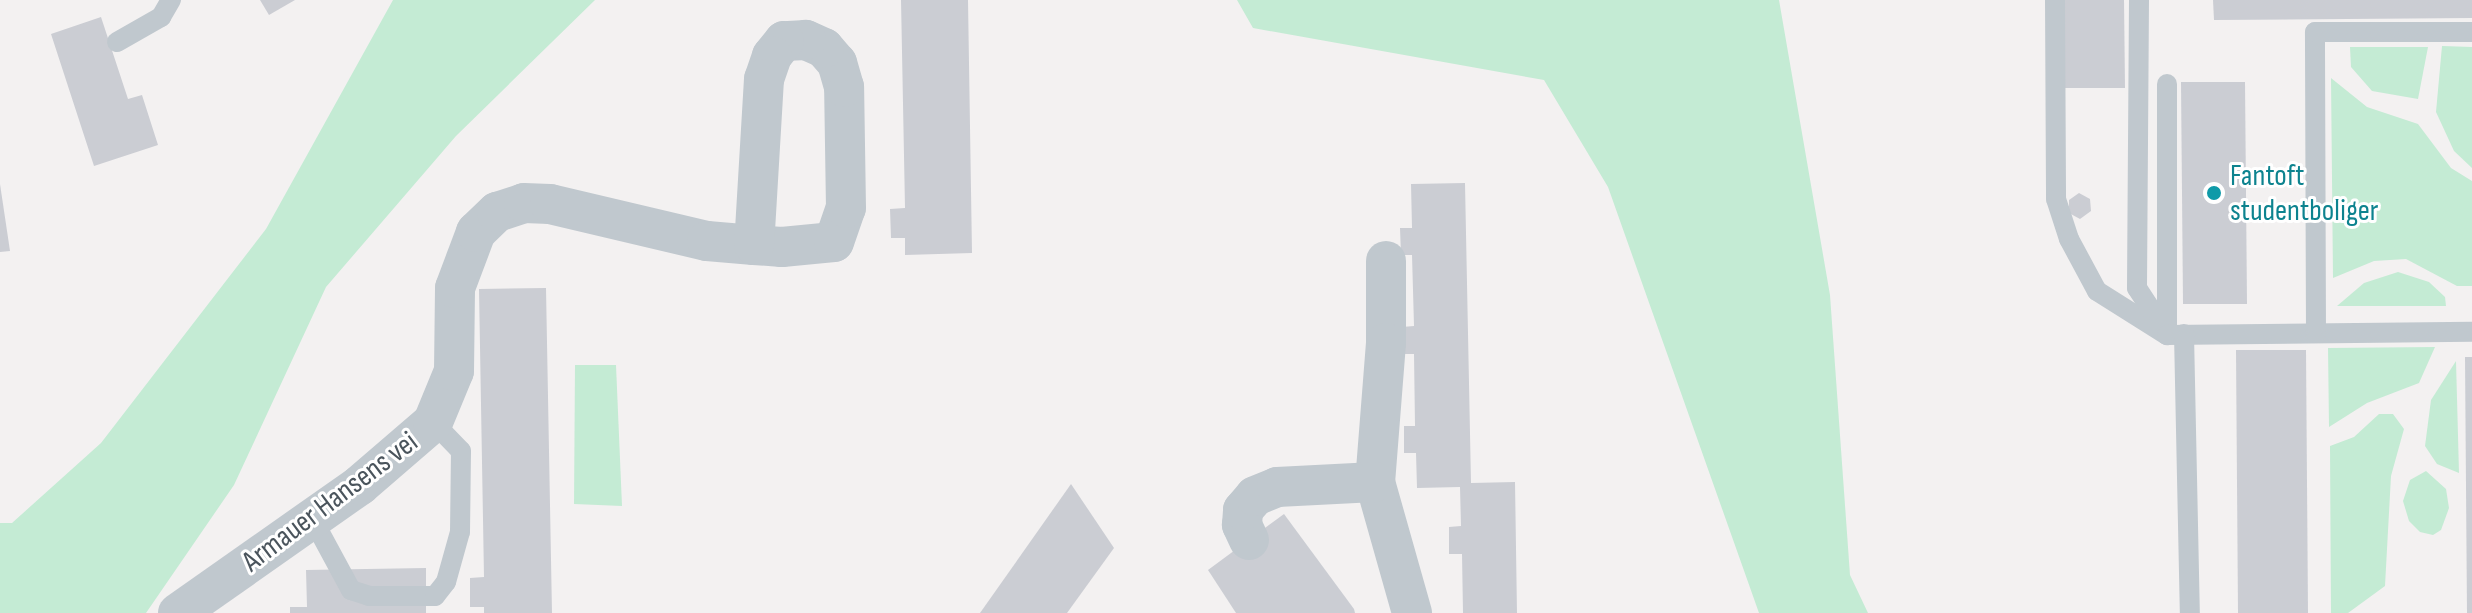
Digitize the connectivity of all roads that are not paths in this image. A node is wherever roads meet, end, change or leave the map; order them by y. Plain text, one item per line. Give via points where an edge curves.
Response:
1 (171, 0) edge
2 (2055, 0) edge
3 (2139, 0) edge
4 (2472, 32) edge
5 (117, 42) dead end
6 (2167, 84) dead end
7 (754, 245) junction
8 (1386, 261) dead end
9 (2472, 332) edge
10 (2316, 333) junction
11 (2176, 334) junction
12 (433, 422) junction
13 (1375, 482) junction
14 (312, 518) junction
15 (1249, 540) dead end
16 (178, 613) edge
17 (1412, 613) edge
18 (2190, 613) edge

1 - 5 lane via 161,17
2 - 11 lane via 2056,199 2064,225 2097,291
3 - 11 lane via 2137,288
4 - 10 lane via 2315,32
6 - 11 lane
7 - 7 street, Armauer Hansens vei via 814,247 834,242 843,228 844,87 831,55 806,40 784,41 764,79
7 - 12 street, Armauer Hansens vei via 615,223 550,204 524,203 497,212 476,232 455,288 454,371
8 - 13 street via 1386,343
9 - 10 lane
10 - 11 lane
11 - 18 lane
12 - 14 street, Armauer Hansens vei
12 - 14 lane via 461,451 460,532 446,582 435,596 369,596 351,590
13 - 15 street via 1277,487 1255,496 1243,510
13 - 17 street
14 - 16 street, Armauer Hansens vei

